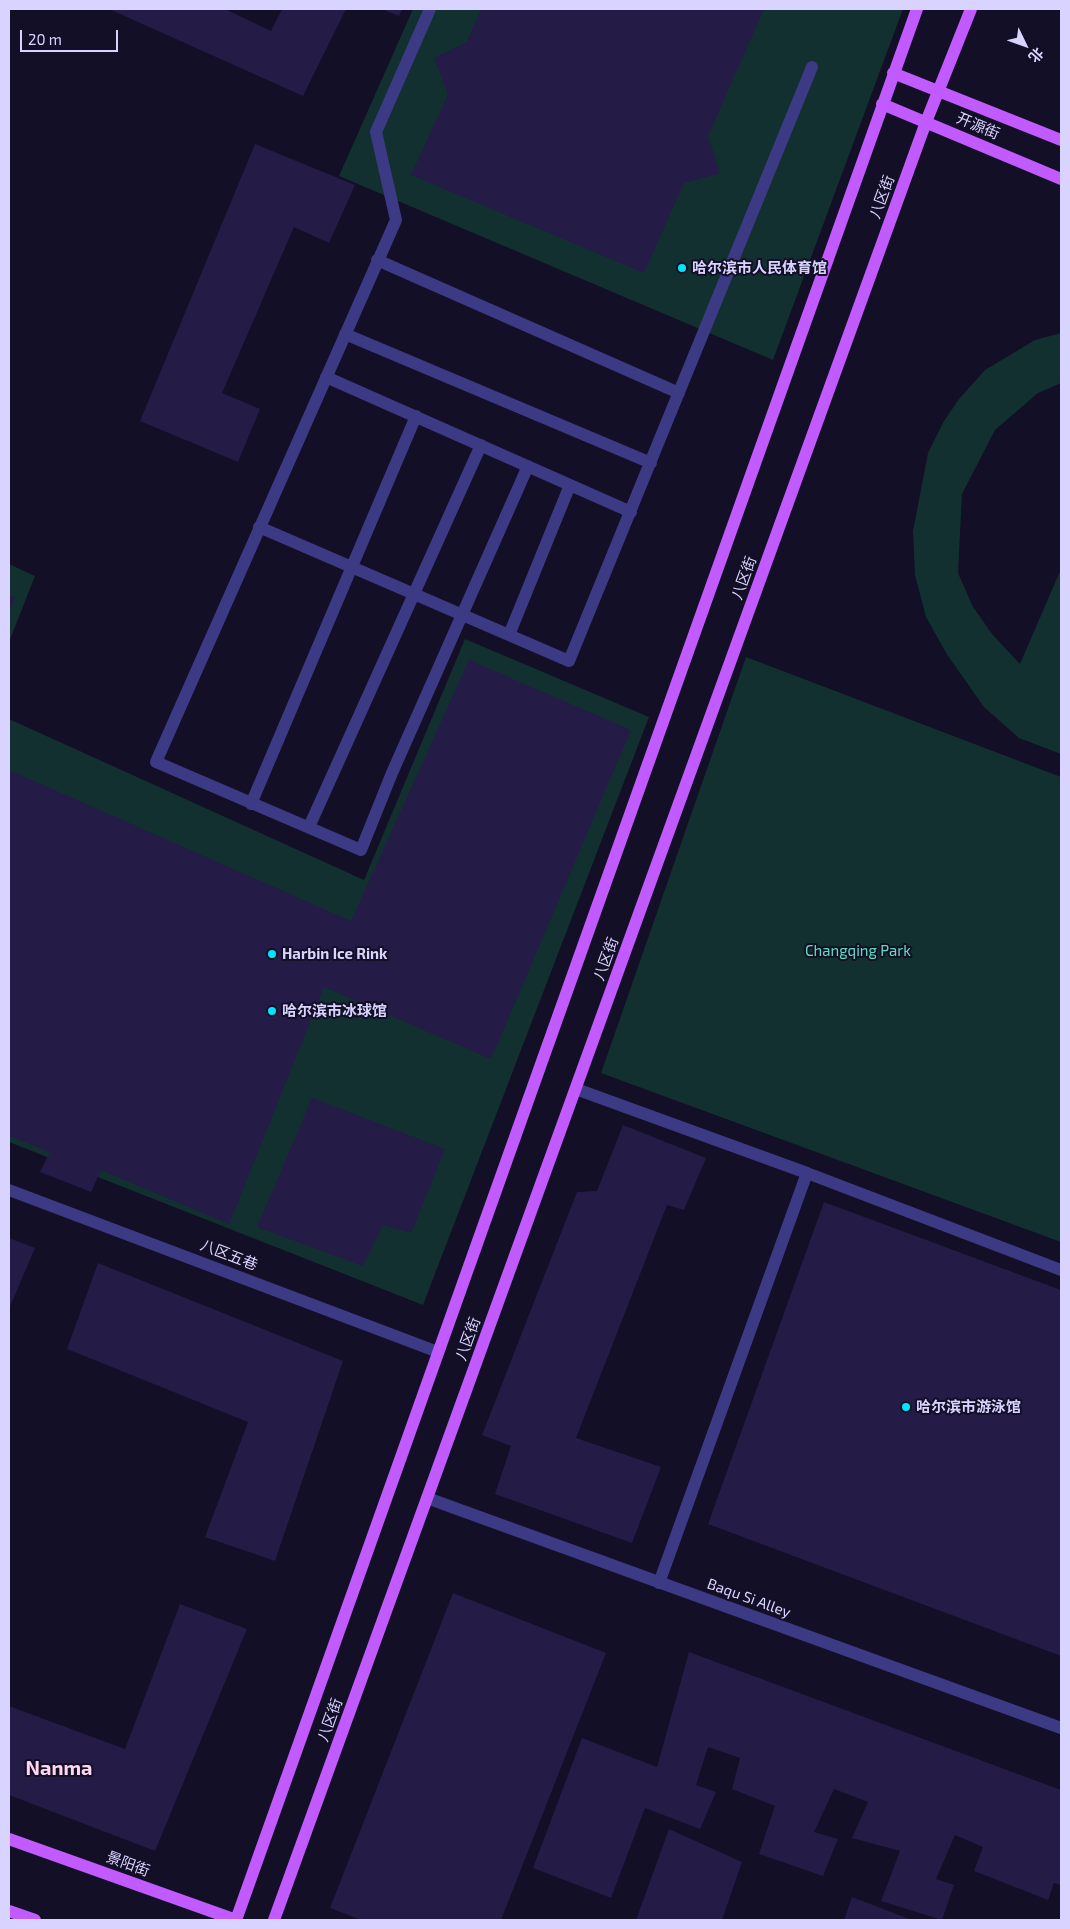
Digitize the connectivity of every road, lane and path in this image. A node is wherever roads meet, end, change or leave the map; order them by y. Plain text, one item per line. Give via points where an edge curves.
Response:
1 (430, 9) edge
2 (916, 9) edge
3 (971, 9) edge
4 (812, 67) dead end
5 (893, 74) junction
6 (939, 92) junction
7 (882, 104) junction
8 (926, 122) junction
9 (1061, 140) edge
10 (1061, 179) edge
11 (377, 260) junction
12 (345, 334) junction
13 (326, 376) junction
14 (679, 394) junction
15 (416, 416) junction
16 (481, 445) junction
17 (650, 463) junction
18 (528, 466) junction
19 (570, 485) junction
20 (631, 512) junction
21 (259, 527) junction
22 (352, 567) junction
23 (414, 594) junction
24 (462, 615) junction
25 (509, 635) junction
26 (251, 804) junction
27 (309, 827) junction
28 (576, 1089) junction
29 (807, 1173) junction
30 (9, 1190) edge
31 (1061, 1270) edge
32 (438, 1352) junction
33 (427, 1498) junction
34 (659, 1583) junction
35 (1061, 1728) edge
36 (9, 1839) edge
37 (9, 1911) edge
38 (35, 1920) edge
39 (236, 1920) edge
40 (274, 1920) edge

1 - 11 street via 376,132 396,220
2 - 5 main road, 八区街
3 - 6 main road, 八区街
4 - 14 street
5 - 6 main road, 开源街
5 - 7 main road, 八区街
6 - 8 main road, 八区街
6 - 9 main road, 开源街
7 - 8 main road, 开源街
7 - 32 main road, 八区街
8 - 10 main road, 开源街
8 - 28 main road, 八区街
11 - 12 street
11 - 14 street
12 - 13 street
12 - 17 street
13 - 15 street
13 - 21 street
14 - 17 street
15 - 16 street
15 - 22 street
16 - 18 street
16 - 23 street
17 - 20 street
18 - 19 street
18 - 24 street
19 - 20 street
19 - 25 street
20 - 25 street via 570,661
21 - 22 street
21 - 26 street via 156,762
22 - 23 street
22 - 26 street
23 - 24 street
23 - 27 street
24 - 25 street
24 - 27 street via 361,850
26 - 27 street
28 - 29 street
28 - 33 main road, 八区街
29 - 31 street
29 - 34 street
30 - 32 street, 八区五巷
32 - 39 main road, 八区街
33 - 34 street, Baqu Si Alley
33 - 40 main road, 八区街
34 - 35 street, Baqu Si Alley
36 - 39 main road, 景阳街
37 - 38 main road

